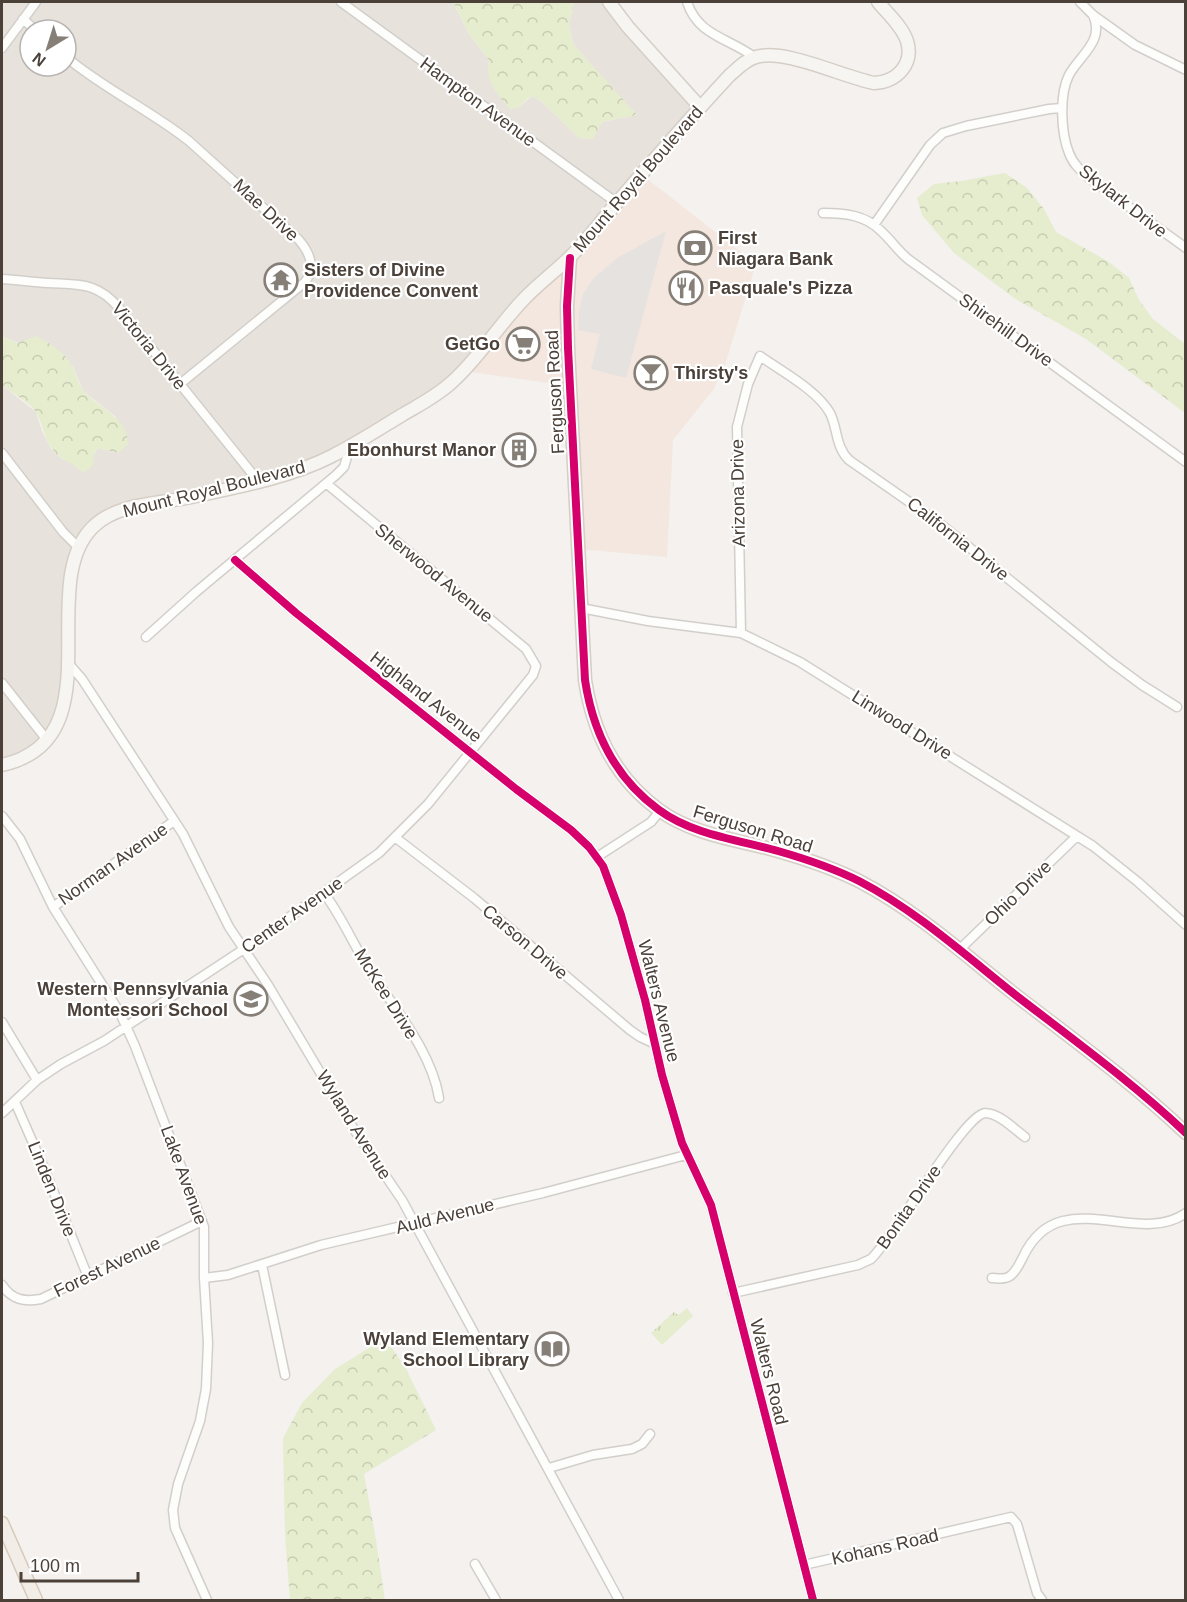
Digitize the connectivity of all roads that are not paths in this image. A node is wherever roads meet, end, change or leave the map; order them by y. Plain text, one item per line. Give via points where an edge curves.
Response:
1 (36, 2) edge
2 (340, 2) edge
3 (609, 2) edge
4 (687, 2) edge
5 (878, 2) edge
6 (1080, 2) edge
7 (1093, 15) junction
8 (24, 18) edge
9 (18, 27) edge
10 (2, 48) edge
11 (754, 57) junction
12 (78, 66) edge
13 (1185, 70) edge
14 (700, 107) junction
15 (1062, 108) junction
16 (617, 203) junction
17 (823, 213) dead end
18 (874, 225) junction
19 (1185, 248) edge
20 (570, 258) junction
21 (2, 279) edge
22 (760, 356) joint
23 (180, 384) junction
24 (350, 447) junction
25 (2, 453) edge
26 (1185, 462) edge
27 (258, 481) junction
28 (327, 484) junction
29 (78, 547) junction
30 (235, 560) junction
31 (580, 608) junction
32 (741, 633) junction
33 (146, 637) dead end
34 (67, 662) junction
35 (536, 666) joint
36 (2, 683) edge
37 (1177, 707) dead end
38 (46, 740) junction
39 (470, 751) junction
40 (2, 765) edge
41 (660, 811) junction
42 (2, 816) edge
43 (174, 821) junction
44 (1077, 836) junction
45 (396, 838) junction
46 (597, 856) junction
47 (324, 893) junction
48 (53, 907) junction
49 (1185, 925) edge
50 (244, 949) junction
51 (959, 950) junction
52 (2, 1022) edge
53 (126, 1027) junction
54 (655, 1044) junction
55 (37, 1080) junction
56 (439, 1098) dead end
57 (15, 1102) junction
58 (2, 1113) edge
59 (1185, 1133) edge
60 (1025, 1137) dead end
61 (686, 1155) junction
62 (1185, 1213) edge
63 (202, 1221) junction
64 (415, 1222) junction
65 (262, 1265) junction
66 (87, 1277) junction
67 (204, 1278) junction
68 (992, 1278) dead end
69 (2, 1285) edge
70 (733, 1293) junction
71 (285, 1375) dead end
72 (650, 1434) dead end
73 (549, 1468) junction
74 (2, 1523) edge
75 (475, 1564) dead end
76 (804, 1564) junction
77 (36, 1600) edge
78 (207, 1600) edge
79 (496, 1600) edge
80 (620, 1600) edge
81 (813, 1600) edge
82 (1042, 1600) edge

1 - 8 street
2 - 16 street, Hampton Avenue
3 - 14 main road
4 - 11 street via 705,29
5 - 11 main road via 907,41 906,62 891,80 874,83 790,58
6 - 7 street
7 - 13 street via 1135,45
7 - 15 street, Skylark Drive via 1094,42 1070,73
9 - 10 street
11 - 14 main road, Mount Royal Boulevard via 729,76
12 - 23 street, Mae Drive via 189,141 299,240 310,258 311,271 305,282
14 - 16 main road, Mount Royal Boulevard
15 - 18 street via 943,133 930,145
15 - 19 street, Skylark Drive via 1068,148 1079,169
16 - 20 main road, Mount Royal Boulevard
17 - 18 street, Shirehill Drive via 864,218
18 - 26 street, Shirehill Drive via 908,259
20 - 24 main road, Mount Royal Boulevard via 522,301 452,382
20 - 31 main road, Ferguson Road via 567,306
21 - 23 street, Victoria Drive via 80,284 99,290 112,300
22 - 32 street, Arizona Drive via 737,427
22 - 37 street, California Drive via 826,406 839,448 849,460 938,522 1111,662
23 - 27 street, Victoria Drive
24 - 27 main road, Mount Royal Boulevard via 312,465
24 - 28 street via 344,467
25 - 29 street
27 - 29 main road, Mount Royal Boulevard via 116,512 96,524
28 - 30 street
28 - 35 street, Sherwood Avenue via 513,638 531,655
29 - 34 main road, Mount Royal Boulevard via 71,575
30 - 33 street
30 - 39 street, Highland Avenue
31 - 32 street, Linwood Drive
31 - 41 main road, Ferguson Road via 585,680 597,732 622,775
32 - 44 street, Linwood Drive via 820,674
34 - 38 main road, Mount Royal Boulevard via 62,710
34 - 43 street, Wyland Avenue
35 - 39 street, Center Avenue via 525,686
36 - 38 street
38 - 40 main road, Mount Royal Boulevard via 27,756
39 - 45 street, Center Avenue
39 - 46 street, Highland Avenue via 571,830
41 - 46 street via 651,822
41 - 51 main road, Ferguson Road via 714,835 779,851 859,881
42 - 48 street, Lake Avenue via 20,839
43 - 48 street, Norman Avenue
43 - 50 street, Wyland Avenue
44 - 49 street, Linwood Drive via 1124,870
44 - 51 street, Ohio Drive
45 - 47 street, Center Avenue
45 - 54 street, Carson Drive via 474,898 630,1030
46 - 54 street, Walters Avenue via 616,897
47 - 50 street, Center Avenue
47 - 56 street, McKee Drive via 433,1071
48 - 53 street, Lake Avenue
50 - 53 street, Center Avenue
50 - 64 street, Wyland Avenue
51 - 59 main road, Ferguson Road
52 - 55 street
53 - 55 street, Center Avenue
53 - 63 street, Lake Avenue
54 - 61 street, Walters Avenue
55 - 57 street, Center Avenue
57 - 58 street, Center Avenue
57 - 66 street, Linden Drive
60 - 70 street, Bonita Drive via 999,1118 980,1114 871,1259
61 - 64 street, Auld Avenue
61 - 70 street, Walters Road via 711,1205
62 - 68 street via 1162,1223 1062,1221 1030,1242 1010,1276
63 - 66 street, Forest Avenue
63 - 67 street, Lake Avenue
64 - 65 street, Auld Avenue via 321,1245
64 - 73 street, Wyland Avenue
65 - 67 street, Auld Avenue
65 - 71 street
66 - 69 street, Forest Avenue via 41,1299 21,1300
67 - 78 street, Lake Avenue via 206,1389 173,1510 175,1528
70 - 76 street, Walters Road
72 - 73 street via 632,1449
73 - 80 street, Wyland Avenue
74 - 77 main road
75 - 79 street
76 - 81 street, Walters Road
76 - 82 street, Kohans Road via 1011,1517 1017,1524

